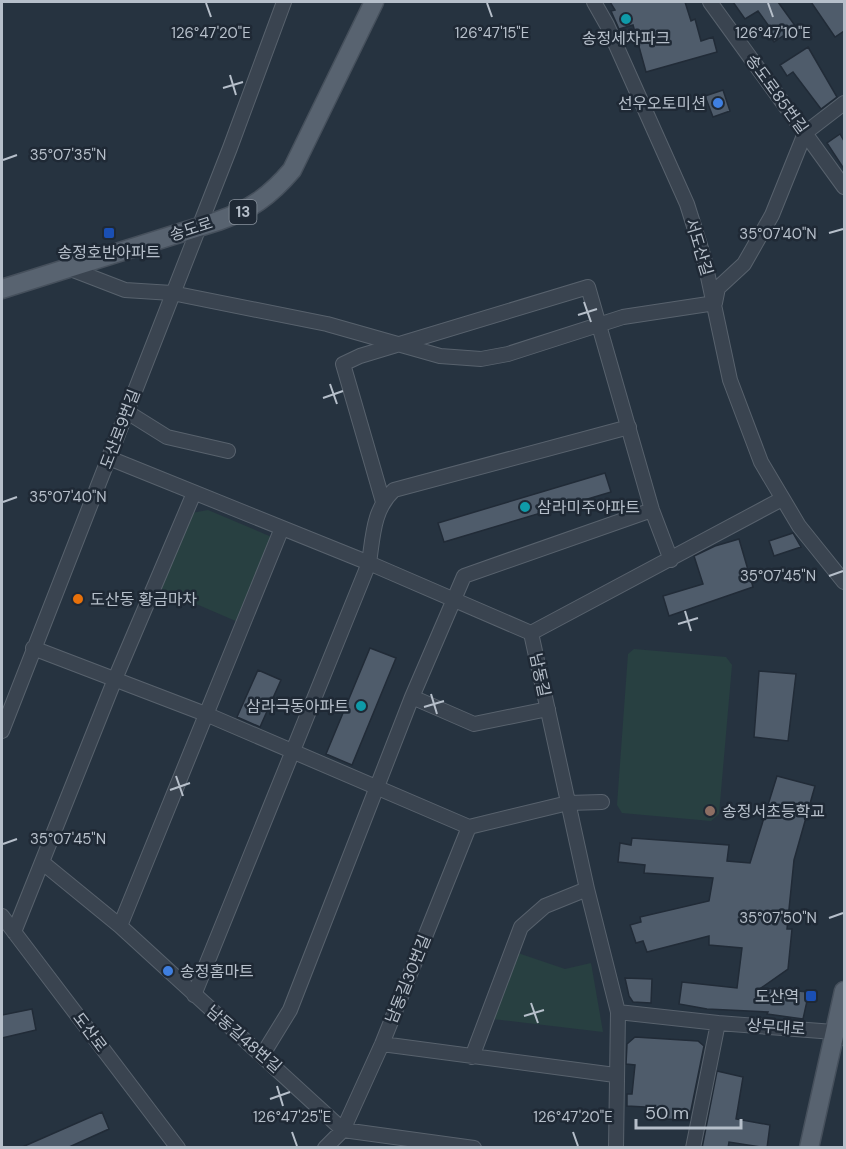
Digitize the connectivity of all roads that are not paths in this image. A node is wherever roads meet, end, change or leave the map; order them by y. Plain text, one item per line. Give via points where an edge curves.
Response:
1 (284, 2) edge
2 (374, 2) edge
3 (594, 2) edge
4 (710, 2) edge
5 (844, 103) edge
6 (805, 133) junction
7 (844, 187) edge
8 (198, 228) junction
9 (68, 268) junction
10 (2, 289) edge
11 (172, 293) junction
12 (715, 303) junction
13 (599, 323) junction
14 (401, 343) junction
15 (127, 412) junction
16 (628, 427) junction
17 (228, 451) dead end
18 (109, 459) junction
19 (194, 493) junction
20 (782, 499) junction
21 (383, 502) junction
22 (652, 510) junction
23 (282, 528) junction
24 (671, 560) junction
25 (369, 563) junction
26 (844, 582) edge
27 (453, 600) junction
28 (531, 633) junction
29 (33, 648) junction
30 (116, 679) junction
31 (412, 697) junction
32 (548, 709) junction
33 (208, 715) junction
34 (3, 722) edge
35 (294, 751) junction
36 (377, 786) junction
37 (602, 802) dead end
38 (568, 803) junction
39 (469, 827) junction
40 (43, 863) junction
41 (587, 889) junction
42 (2, 916) edge
43 (120, 926) junction
44 (14, 932) junction
45 (844, 992) edge
46 (194, 995) junction
47 (618, 1012) junction
48 (718, 1023) junction
49 (839, 1035) edge
50 (382, 1044) junction
51 (263, 1054) junction
52 (472, 1057) junction
53 (615, 1075) junction
54 (343, 1130) junction
55 (178, 1148) edge
56 (325, 1148) edge
57 (474, 1148) edge
58 (616, 1148) edge
59 (693, 1148) edge
60 (809, 1148) edge

1 - 8 street, 도산로9번길
2 - 8 main road, 송도로 / 13 via 292,170 272,193 247,211
3 - 12 street, 서도산길 via 687,204
4 - 6 street, 송도로85번길
5 - 6 street
6 - 7 street, 송도로85번길
6 - 12 street via 772,215 744,264 718,288
8 - 9 main road, 송도로 / 13
8 - 11 street, 도산로9번길
9 - 10 main road, 송도로 / 13
9 - 11 street via 125,290
11 - 14 street
11 - 15 street, 도산로9번길
12 - 13 street
12 - 20 street, 서도산길 via 737,399 761,462
13 - 14 street via 508,354 480,359 440,356
13 - 14 street via 588,287
13 - 16 street
14 - 21 street via 343,364
15 - 17 street via 167,437
15 - 18 street, 도산로9번길
16 - 21 street via 394,490
16 - 22 street
18 - 19 street, 남동길
18 - 29 street, 도산로9번길
19 - 23 street, 남동길
19 - 30 street
20 - 24 street
20 - 26 street, 서도산길
21 - 25 street via 374,525
22 - 24 street
22 - 27 street via 464,576
23 - 25 street, 남동길
23 - 33 street
24 - 28 street
25 - 27 street, 남동길
25 - 35 street
27 - 28 street, 남동길
27 - 31 street
28 - 32 street, 남동길
29 - 30 street
29 - 34 street, 도산로9번길
30 - 33 street
30 - 40 street
31 - 32 street via 474,724
31 - 36 street
32 - 38 street, 남동길
33 - 35 street
33 - 43 street
35 - 36 street
35 - 46 street
36 - 39 street
36 - 51 street via 290,1010
37 - 38 street
38 - 39 street
38 - 41 street, 남동길
39 - 50 street, 남동길30번길
40 - 43 street, 남동길48번길
40 - 44 street
41 - 47 street, 남동길
41 - 52 street via 545,906 521,927
42 - 44 street, 도산로
43 - 46 street, 남동길48번길
44 - 55 street, 도산로
45 - 49 main road
46 - 51 street, 남동길48번길
47 - 48 street, 상무대로
47 - 53 street, 남동길
48 - 49 street, 상무대로
48 - 59 street
49 - 60 main road
50 - 52 street
50 - 54 street, 남동길30번길
51 - 54 street, 남동길48번길
52 - 53 street
53 - 58 street, 남동길
54 - 56 street
54 - 57 street

